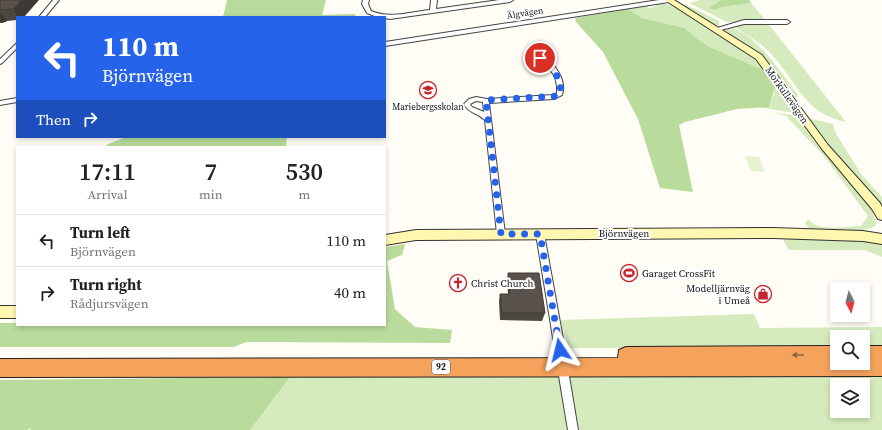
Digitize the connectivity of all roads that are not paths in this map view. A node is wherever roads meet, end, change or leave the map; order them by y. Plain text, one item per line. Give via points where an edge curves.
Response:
1 (56, 0) edge
2 (366, 0) edge
3 (434, 0) edge
4 (510, 0) edge
5 (669, 0) edge
6 (434, 11) junction
7 (43, 16) edge
8 (379, 16) edge
9 (386, 17) edge
10 (787, 22) dead end
11 (717, 29) junction
12 (386, 44) edge
13 (16, 46) edge
14 (540, 58) dead end
15 (0, 62) edge
16 (16, 100) edge
17 (486, 100) junction
18 (0, 103) edge
19 (488, 119) junction
20 (879, 209) edge
21 (882, 216) edge
22 (882, 230) edge
23 (501, 234) junction
24 (540, 234) junction
25 (863, 236) junction
26 (882, 239) edge
27 (386, 240) edge
28 (0, 312) edge
29 (16, 312) edge
30 (560, 350) dead end
31 (830, 355) edge
32 (870, 355) edge
33 (882, 355) edge
34 (0, 358) edge
35 (882, 366) edge
36 (0, 368) edge
37 (563, 370) dead end
38 (574, 430) edge

1 - 7 street
2 - 8 street via 369,12
3 - 6 street
4 - 6 street
5 - 11 street, Morkullevägen
5 - 12 street, Älgvägen
6 - 9 street
10 - 11 street via 744,22
11 - 20 street, Morkullevägen via 766,65 825,147
13 - 15 street
14 - 17 street via 552,66 555,72 561,90 558,96
16 - 18 street
17 - 19 street
17 - 19 street via 476,98 467,104
19 - 23 street
20 - 21 street, Morkullevägen
22 - 25 street, Björnvägen
23 - 24 street, Björnvägen
23 - 27 street, Björnvägen via 416,235
24 - 25 street, Björnvägen via 773,232
24 - 30 street
25 - 26 street, Björnvägen
28 - 29 street
31 -> 34 highway, 92
32 - 33 highway
35 - 36 highway, 92
37 - 38 street

